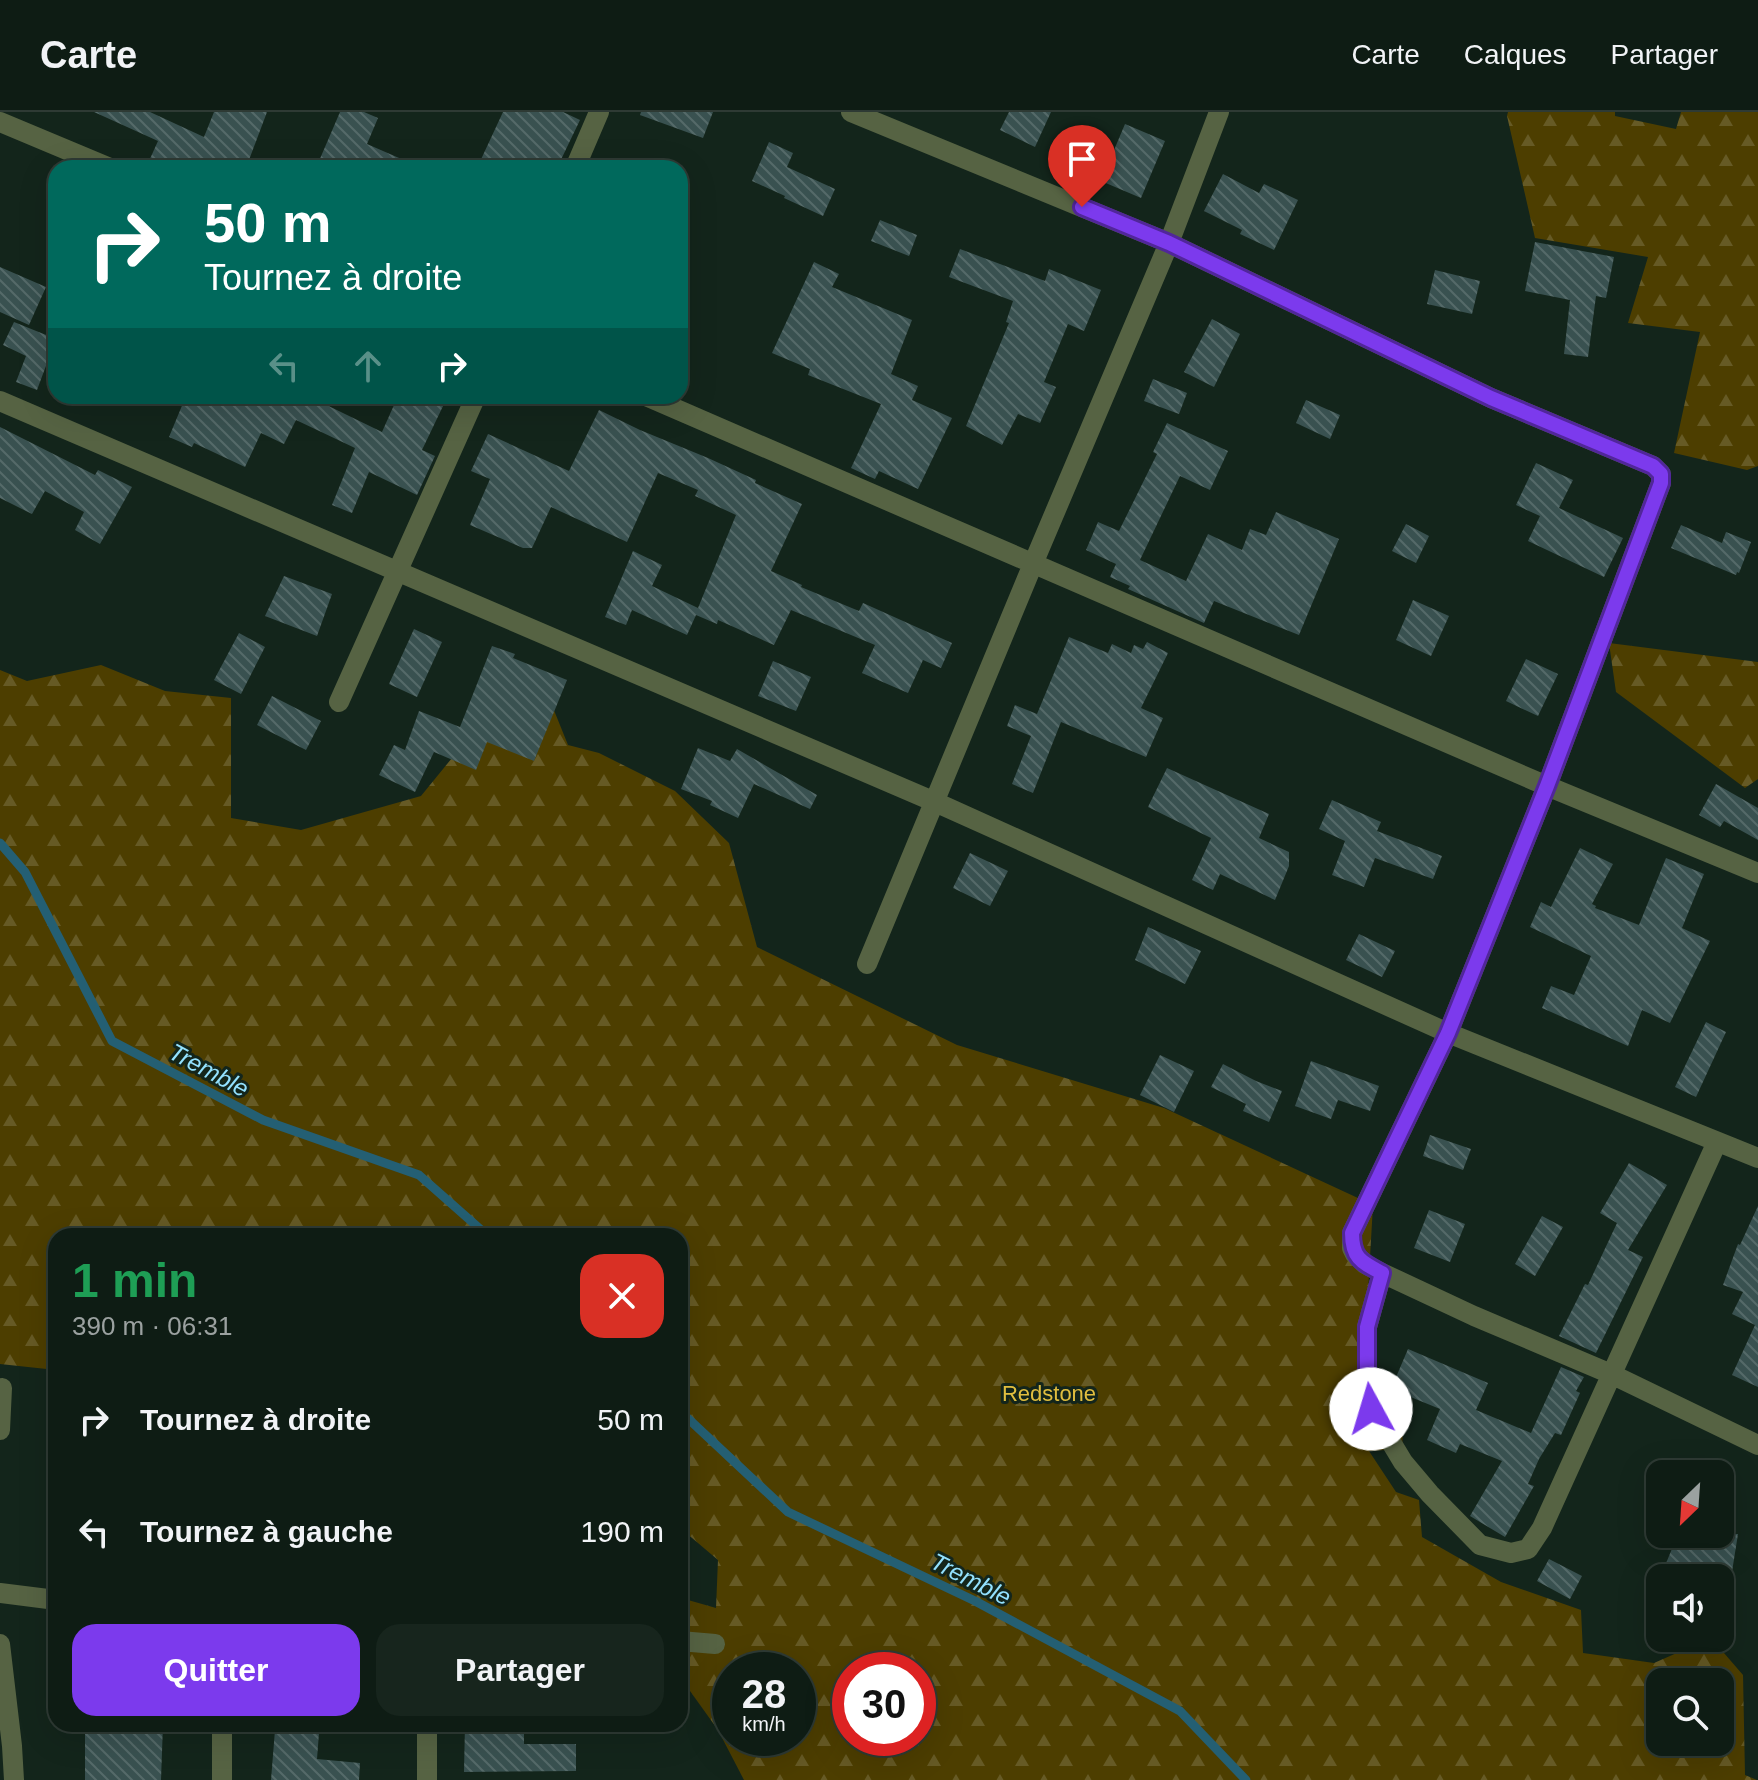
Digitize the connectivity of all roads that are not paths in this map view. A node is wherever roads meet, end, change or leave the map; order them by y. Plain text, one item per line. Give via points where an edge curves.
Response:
1 (599, 112) edge
2 (851, 112) edge
3 (1219, 112) edge
4 (0, 122) edge
5 (91, 160) edge
6 (578, 160) edge
7 (1169, 243) junction
8 (0, 401) edge
9 (472, 404) edge
10 (664, 404) edge
11 (1033, 564) junction
12 (398, 572) junction
13 (339, 702) dead end
14 (1547, 786) junction
15 (935, 802) junction
16 (1758, 873) edge
17 (867, 964) dead end
18 (1448, 1033) junction
19 (1717, 1142) junction
20 (1758, 1158) edge
21 (1382, 1273) junction
22 (1611, 1374) junction
23 (2, 1388) edge
24 (0, 1430) edge
25 (1758, 1445) edge
26 (0, 1593) edge
27 (48, 1599) edge
28 (688, 1642) edge
29 (0, 1644) edge
30 (715, 1644) dead end
31 (222, 1732) edge
32 (427, 1732) edge
33 (14, 1780) edge
34 (222, 1780) edge
35 (427, 1780) edge

1 - 6 street
2 - 7 street
3 - 7 street
4 - 5 street
7 - 11 street
7 - 14 street via 1661,474
8 - 12 street
9 - 12 street
10 - 11 street
11 - 14 street
11 - 15 street
12 - 13 street
12 - 15 street
14 - 16 street
14 - 18 street
15 - 17 street
15 - 18 street
18 - 19 street
18 - 21 street via 1352,1233 1355,1254
19 - 20 street
19 - 22 street
21 - 22 street
21 - 22 street via 1367,1327 1371,1409 1403,1462 1480,1545 1511,1553 1528,1549
22 - 25 street
23 - 24 street
26 - 27 street
28 - 30 street
29 - 33 street
31 - 34 street
32 - 35 street

